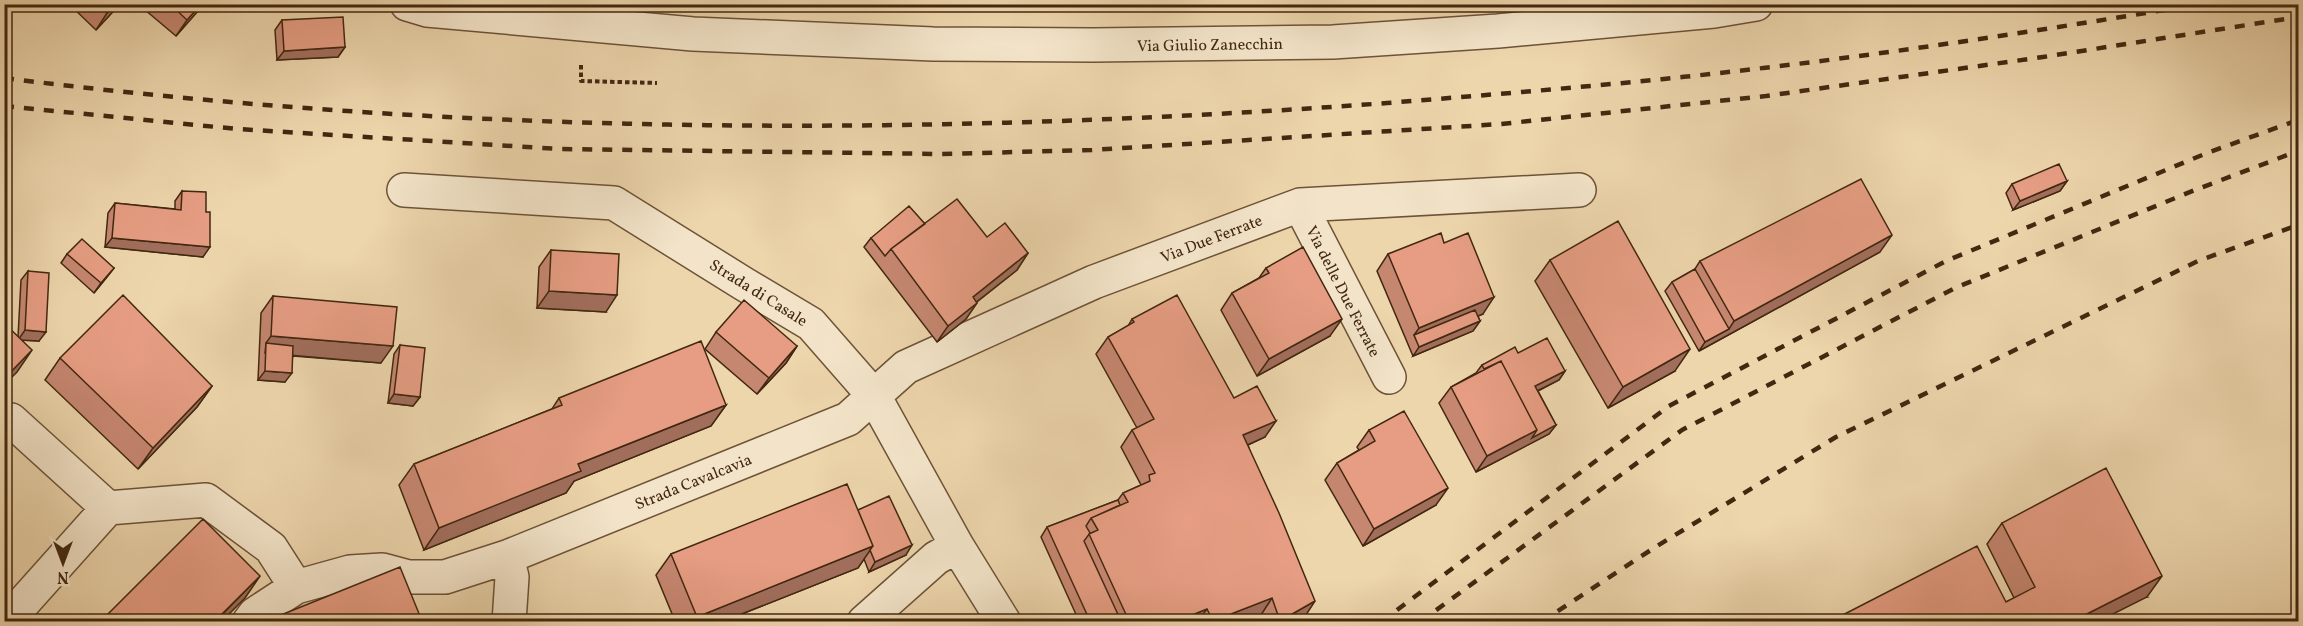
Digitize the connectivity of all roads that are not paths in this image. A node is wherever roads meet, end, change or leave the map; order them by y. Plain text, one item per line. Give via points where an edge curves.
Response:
1 (407, 4) edge
2 (1756, 4) edge
3 (528, 12) edge
4 (404, 190) dead end
5 (1579, 190) dead end
6 (1300, 205) junction
7 (1389, 377) dead end
8 (874, 396) junction
9 (4, 427) edge
10 (108, 508) junction
11 (957, 546) junction
12 (507, 557) junction
13 (296, 587) junction
14 (6, 621) edge
15 (249, 621) edge
16 (509, 621) edge
17 (864, 621) edge
18 (1004, 621) edge

1 - 3 street via 427,10
2 - 3 street, Via Giulio Zanecchin via 1498,32 1333,42 1093,45 933,44 663,32
4 - 8 street, Strada di Casale via 614,203 811,324
5 - 6 street, Via Due Ferrate
6 - 7 street, Via delle Due Ferrate
6 - 8 street, Via Due Ferrate via 1094,282 906,367
8 - 11 street, Strada di Casale
8 - 12 street, Strada Cavalcavia via 848,419
9 - 10 street via 11,420
10 - 13 street via 206,500 271,548
10 - 14 street
11 - 17 street via 936,558
11 - 18 street, Strada di Casale
12 - 13 street, Strada Cavalcavia via 445,576 408,576 382,570 350,572
12 - 16 street via 512,576
13 - 15 street, Strada Cavalcavia

